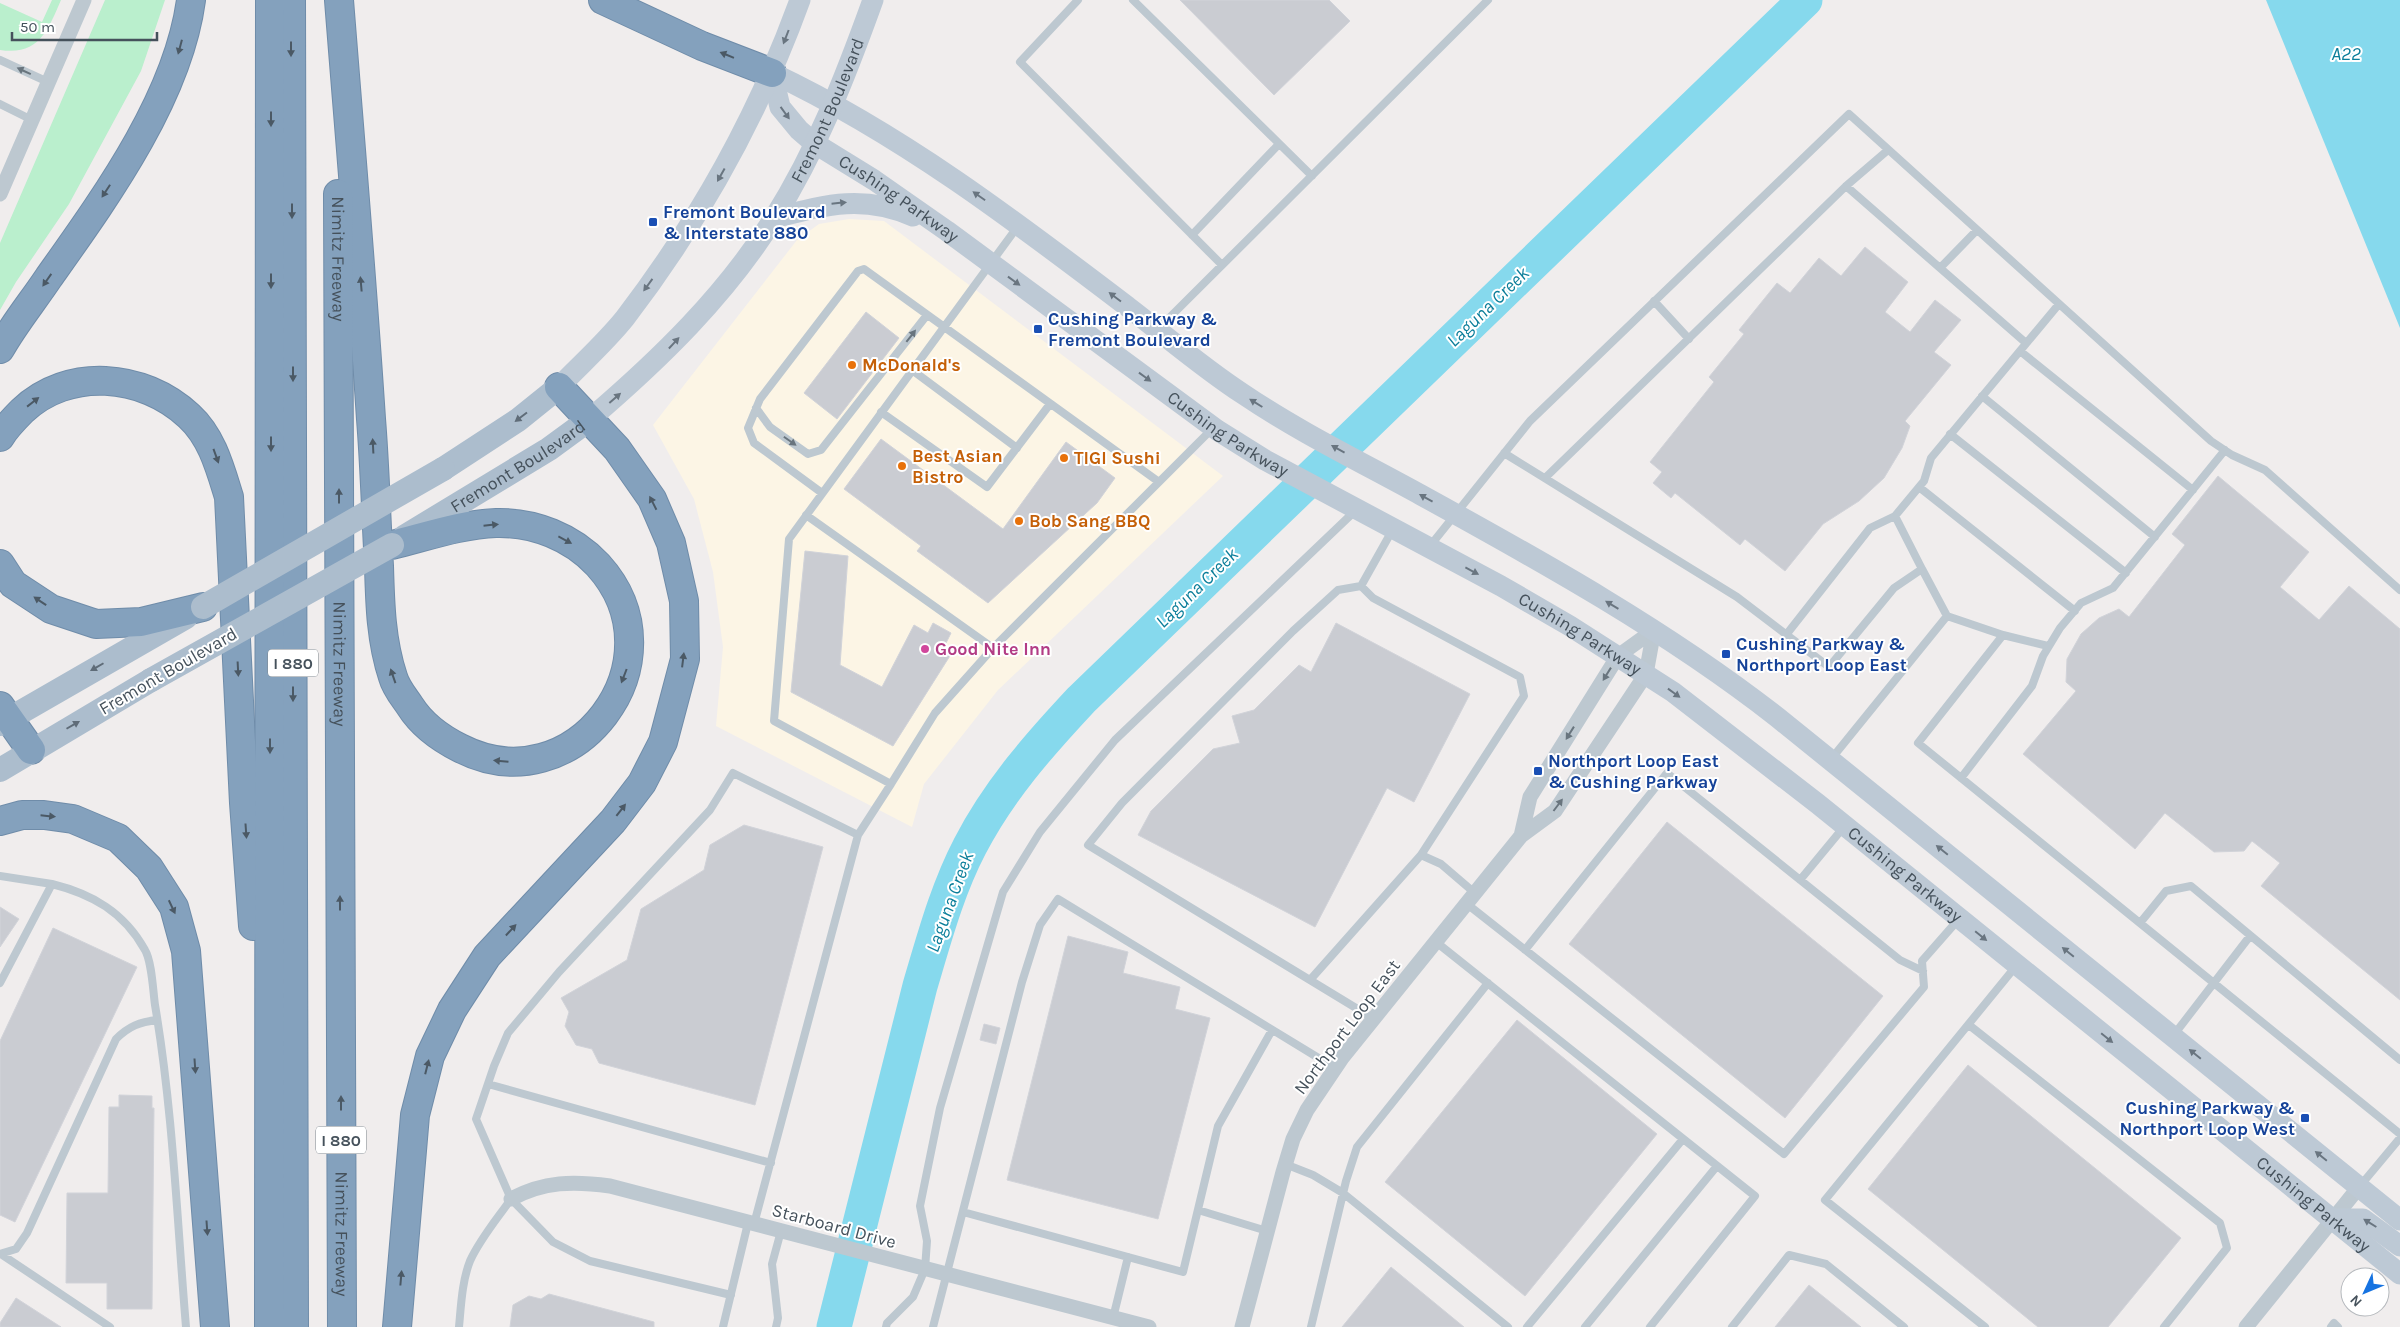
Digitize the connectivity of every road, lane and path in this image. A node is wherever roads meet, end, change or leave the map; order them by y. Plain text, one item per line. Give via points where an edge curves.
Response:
1 (84, 0) edge
2 (191, 0) edge
3 (270, 0) edge
4 (291, 0) edge
5 (338, 0) edge
6 (603, 0) edge
7 (800, 0) edge
8 (873, 0) edge
9 (1078, 0) edge
10 (1133, 0) edge
11 (1488, 0) edge
12 (0, 60) edge
13 (772, 73) junction
14 (48, 82) junction
15 (0, 104) edge
16 (832, 104) junction
17 (32, 120) junction
18 (814, 143) junction
19 (1279, 144) junction
20 (1888, 150) junction
21 (1312, 176) junction
22 (1846, 186) junction
23 (0, 194) edge
24 (774, 218) junction
25 (1019, 224) junction
26 (1977, 230) junction
27 (947, 231) junction
28 (1192, 235) junction
29 (990, 263) junction
30 (1222, 265) junction
31 (1940, 268) junction
32 (1654, 301) junction
33 (2059, 304) junction
34 (927, 315) junction
35 (943, 327) junction
36 (1158, 329) junction
37 (1689, 339) junction
38 (2026, 343) junction
39 (0, 349) edge
40 (2020, 351) junction
41 (912, 370) junction
42 (559, 386) junction
43 (1982, 396) junction
44 (1050, 404) junction
45 (756, 408) junction
46 (881, 412) junction
47 (590, 419) junction
48 (1213, 427) junction
49 (1950, 434) junction
50 (0, 438) edge
51 (1017, 448) junction
52 (2225, 450) junction
53 (1504, 453) junction
54 (1546, 478) junction
55 (1159, 482) junction
56 (1919, 487) junction
57 (2193, 490) junction
58 (822, 493) junction
59 (1351, 506) junction
60 (1454, 513) junction
61 (806, 515) junction
62 (1895, 516) junction
63 (1393, 529) junction
64 (2155, 537) junction
65 (392, 545) junction
66 (1429, 548) junction
67 (0, 564) edge
68 (1922, 569) junction
69 (2126, 573) junction
70 (1361, 586) junction
71 (2400, 590) edge
72 (203, 607) joint
73 (2075, 611) junction
74 (1947, 616) junction
75 (1654, 630) junction
76 (140, 633) junction
77 (1786, 635) junction
78 (2002, 635) junction
79 (2048, 646) junction
80 (993, 648) junction
81 (1618, 656) junction
82 (1646, 674) junction
83 (3, 716) edge
84 (31, 750) junction
85 (1830, 760) junction
86 (0, 770) edge
87 (1961, 778) junction
88 (890, 784) junction
89 (0, 821) edge
90 (1845, 826) junction
91 (858, 835) junction
92 (1521, 836) junction
93 (1421, 855) junction
94 (0, 876) edge
95 (1800, 880) junction
96 (52, 884) junction
97 (1471, 899) junction
98 (1960, 918) junction
99 (2140, 923) junction
100 (2250, 936) junction
101 (1436, 942) junction
102 (1525, 950) junction
103 (2017, 965) junction
104 (1923, 971) junction
105 (1310, 980) junction
106 (0, 983) edge
107 (1488, 983) junction
108 (2214, 984) junction
109 (270, 1002) junction
110 (1374, 1019) junction
111 (157, 1020) junction
112 (1969, 1025) junction
113 (1272, 1030) junction
114 (2173, 1036) junction
115 (2400, 1060) edge
116 (1335, 1068) junction
117 (488, 1084) junction
118 (2400, 1134) edge
119 (2400, 1138) edge
120 (1683, 1139) junction
121 (771, 1163) junction
122 (1285, 1164) junction
123 (1717, 1166) junction
124 (2359, 1187) junction
125 (1343, 1193) junction
126 (511, 1199) junction
127 (1198, 1210) junction
128 (963, 1212) junction
129 (2333, 1220) junction
130 (2400, 1220) edge
131 (751, 1223) junction
132 (1268, 1230) junction
133 (785, 1232) junction
134 (2400, 1246) edge
135 (1, 1254) edge
136 (1128, 1257) junction
137 (919, 1267) junction
138 (947, 1274) junction
139 (2400, 1274) edge
140 (731, 1295) junction
141 (1113, 1318) junction
142 (110, 1327) edge
143 (186, 1327) edge
144 (215, 1327) edge
145 (269, 1327) edge
146 (294, 1327) edge
147 (342, 1327) edge
148 (397, 1327) edge
149 (459, 1327) edge
150 (723, 1327) edge
151 (776, 1327) edge
152 (886, 1327) edge
153 (933, 1327) edge
154 (1149, 1327) edge
155 (1242, 1327) edge
156 (1311, 1327) edge
157 (1508, 1327) edge
158 (1527, 1327) edge
159 (1585, 1327) edge
160 (1650, 1327) edge
161 (1732, 1327) edge
162 (1904, 1327) edge
163 (1985, 1327) edge
164 (2164, 1327) edge
165 (2246, 1327) edge
166 (2331, 1327) edge
167 (2338, 1327) edge

1 - 14 street
2 -> 39 highway via 175,65 159,106 75,241
3 -> 109 highway, I 880
4 -> 146 highway, I 880
65 -> 5 highway via 496,523 534,527 565,539 589,555 611,579 624,609 631,638 628,666 616,698 601,719 579,740 551,756 520,762 496,761 471,754 443,740 418,718 394,681 382,638 373,439
147 -> 5 highway, Nimitz Freeway / I 880
13 -> 6 highway via 702,46
7 -> 13 main road
8 - 16 main road, Fremont Boulevard
9 - 28 lane via 1020,62
10 - 19 lane
11 - 21 lane
14 -> 12 lane
13 - 16 main road
13 -> 18 main road, Cushing Parkway via 780,107
13 -> 42 main road via 709,197 677,245 624,319
14 - 17 street
15 - 17 lane
16 - 18 main road, Fremont Boulevard
25 -> 16 main road
17 - 23 street
18 - 24 main road, Fremont Boulevard
18 - 27 main road, Cushing Parkway
19 - 21 lane
19 - 28 lane
20 - 22 lane
20 - 26 lane
20 - 32 lane via 1849,114
21 - 30 lane
22 - 31 lane
22 - 37 lane
24 -> 27 main road via 828,204 872,203 898,210
47 -> 24 main road, Fremont Boulevard via 666,352 703,312
25 - 29 lane
36 -> 25 main road
26 - 31 lane
26 - 33 lane
27 - 29 main road, Cushing Parkway
28 - 30 lane
29 - 35 lane
29 -> 48 main road, Cushing Parkway
30 - 36 lane
31 - 38 lane
32 - 37 lane
32 - 53 lane via 1530,421
33 - 38 lane
33 - 52 lane
34 - 35 lane
34 - 45 lane via 864,269 858,271
45 -> 34 lane via 770,427 808,454 821,450
35 - 41 lane
35 - 44 lane
60 -> 36 main road via 1242,394
37 - 54 lane
38 - 40 lane
40 - 43 lane
40 - 57 lane
41 - 46 lane
41 - 51 lane
42 - 47 highway
42 -> 72 main road, bridge via 518,420 443,469
43 - 49 lane
43 - 64 lane
44 - 51 lane
44 - 55 lane
45 - 58 lane via 748,428 754,443
46 - 51 lane via 987,486
46 - 58 lane
47 - 65 main road, Fremont Boulevard
148 -> 47 highway via 415,1114 430,1056 452,1010 487,956 613,820 642,783 663,742 685,659 684,601 671,543 652,500 618,449
48 - 55 lane
48 - 59 main road, Cushing Parkway via 1265,460
49 - 56 lane via 1931,458
49 - 69 lane
50 -> 109 highway via 5,428 34,399 70,383 110,380 150,389 189,416 214,449 229,497 244,804 254,929
52 - 57 lane
52 - 71 lane via 2264,470
53 - 54 lane
53 - 60 lane
54 - 77 lane via 1737,597
55 - 80 lane
56 - 62 lane
56 - 73 lane
57 - 64 lane
58 - 61 lane
59 - 63 main road, Cushing Parkway
59 - 137 lane via 1115,740 1040,832 1004,892 940,1108 920,1206 927,1241
60 - 66 lane
75 -> 60 main road
61 - 80 lane
61 - 88 lane via 789,539 774,721
62 - 68 lane
62 - 77 lane via 1870,528
63 - 66 main road, Cushing Parkway
63 - 70 lane
64 - 69 lane
84 -> 65 main road, Fremont Boulevard, bridge
66 -> 81 main road, Cushing Parkway
76 -> 67 highway via 96,624 51,609 13,584
68 - 74 lane
68 - 77 lane via 1894,588 1829,667
69 - 73 lane via 2114,588 2082,603
70 - 93 lane via 1373,598 1520,677 1524,696
70 - 105 lane via 1338,590 1293,631 1122,804 1088,845
72 - 76 highway
73 - 79 lane
74 - 78 lane
74 - 85 lane
75 - 81 street, Northport Loop East
75 - 82 street, Northport Loop East
75 - 85 main road via 1754,699
76 -> 83 main road
78 - 79 lane
78 - 87 lane via 1918,743
79 - 87 lane via 2032,686
80 - 88 lane via 935,713
81 - 82 main road, Cushing Parkway
81 -> 92 street, Northport Loop East via 1530,796
82 -> 90 main road, Cushing Parkway via 1751,751
92 -> 82 street, Northport Loop East via 1555,810
83 - 84 highway
84 - 86 main road, Fremont Boulevard
114 -> 85 main road
87 - 99 lane
88 - 91 lane
89 -> 144 highway via 22,815 73,819 118,838 149,868 174,908 186,951
90 - 95 lane
90 - 98 main road, Cushing Parkway
91 - 117 lane via 733,773 710,810 559,972 508,1033
91 - 121 lane
92 - 97 street, Northport Loop East
93 - 97 lane via 1441,864
93 - 105 lane
94 - 96 lane
95 - 102 lane via 1667,773
95 - 104 lane via 1900,960
96 - 106 lane
96 - 111 lane via 78,891 103,903 127,925 146,951
97 - 101 street, Northport Loop East
97 - 102 lane
98 -> 103 main road, Cushing Parkway
98 - 104 lane via 1922,961
99 - 100 lane via 2166,891 2191,886
99 - 108 lane
100 - 108 lane
100 - 115 lane
101 - 107 lane
101 - 110 street, Northport Loop East
102 - 104 lane via 1784,1154 1924,987
103 - 112 lane
103 -> 129 main road, Cushing Parkway
105 - 110 lane
107 - 120 lane
107 - 125 lane via 1357,1147
108 - 114 lane
108 - 118 lane
109 - 145 highway, I 880
110 - 116 street, Northport Loop East
111 - 135 lane via 126,1028 116,1039 27,1233 16,1249
111 - 143 lane
112 - 163 lane via 1826,1200
112 - 164 lane via 2220,1223 2227,1248
113 - 116 lane
113 - 127 lane via 1218,1126
113 - 128 lane via 1058,899 1040,925 1022,982
124 -> 114 main road
116 - 122 street, Northport Loop East via 1307,1110
117 - 121 lane
117 - 126 lane via 476,1119
119 - 124 lane
120 - 123 lane
120 - 158 lane
121 - 131 lane
122 - 125 lane via 1313,1175
122 - 132 street, Northport Loop East
123 - 159 lane
123 - 160 lane via 1755,1196
124 - 129 street
124 - 130 main road
125 - 156 lane
125 - 157 lane
126 - 131 street, Starboard Drive via 530,1189 584,1182
126 - 140 lane via 553,1242 590,1261
126 - 149 lane via 469,1264
127 - 132 lane
127 - 136 lane via 1183,1272
128 - 136 lane
128 - 138 lane
134 -> 129 main road via 2363,1219
129 - 139 main road, Cushing Parkway
129 - 165 street
131 - 133 street, Starboard Drive
131 - 140 lane
132 - 155 street, Northport Loop East
133 - 137 street, Starboard Drive
133 - 151 lane via 772,1264 778,1318
135 - 142 lane
136 - 141 lane
137 - 138 street, Starboard Drive
137 - 152 lane via 913,1297
138 - 141 street, Starboard Drive
138 - 153 lane
140 - 150 lane
141 - 154 street, Starboard Drive
161 - 162 lane via 1789,1255 1826,1264
166 - 167 lane via 2334,1324

